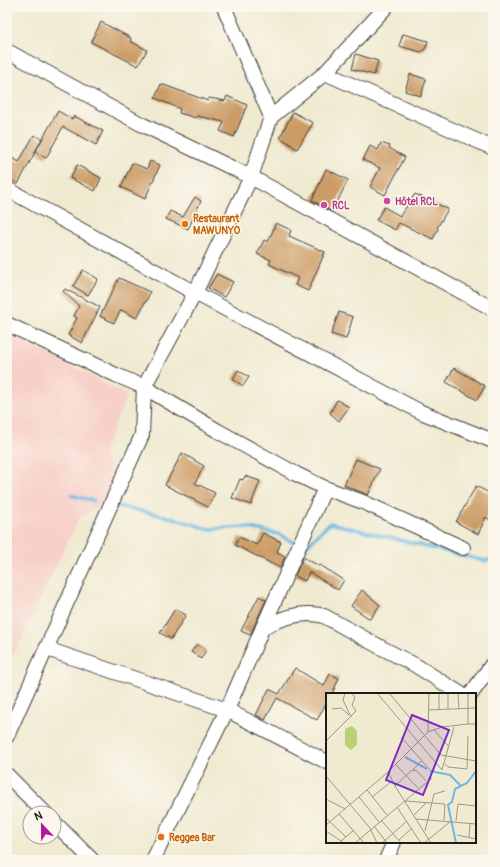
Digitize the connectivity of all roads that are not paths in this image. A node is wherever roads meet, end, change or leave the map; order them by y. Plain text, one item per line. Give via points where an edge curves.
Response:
1 (224, 7) edge
2 (386, 7) edge
3 (7, 52) edge
4 (324, 73) junction
5 (270, 117) junction
6 (493, 148) edge
7 (251, 177) junction
8 (7, 189) edge
9 (195, 293) junction
10 (493, 309) edge
11 (7, 324) edge
12 (144, 387) junction
13 (493, 441) edge
14 (325, 488) junction
15 (463, 548) dead end
16 (263, 627) junction
17 (46, 649) junction
18 (493, 663) edge
19 (459, 693) edge
20 (472, 693) edge
21 (227, 710) junction
22 (7, 736) edge
23 (326, 761) edge
24 (7, 776) edge
25 (37, 805) edge
26 (62, 833) edge
27 (394, 843) edge
28 (79, 855) edge
29 (92, 860) edge
30 (153, 860) edge
31 (386, 860) edge

1 - 5 street
2 - 4 street
3 - 7 street via 141,124
4 - 5 street
4 - 6 street
5 - 7 street
7 - 9 street
7 - 10 street
8 - 9 street
9 - 12 street
9 - 13 street via 421,412
11 - 12 street
12 - 14 street via 218,431
12 - 17 street via 142,435
14 - 15 street via 363,502
14 - 16 street
16 - 19 street via 291,616 324,616 415,665
16 - 21 street
17 - 21 street
17 - 22 street
18 - 20 street
21 - 23 street
21 - 30 street
24 - 25 street
26 - 28 street
27 - 31 street
28 - 29 street

